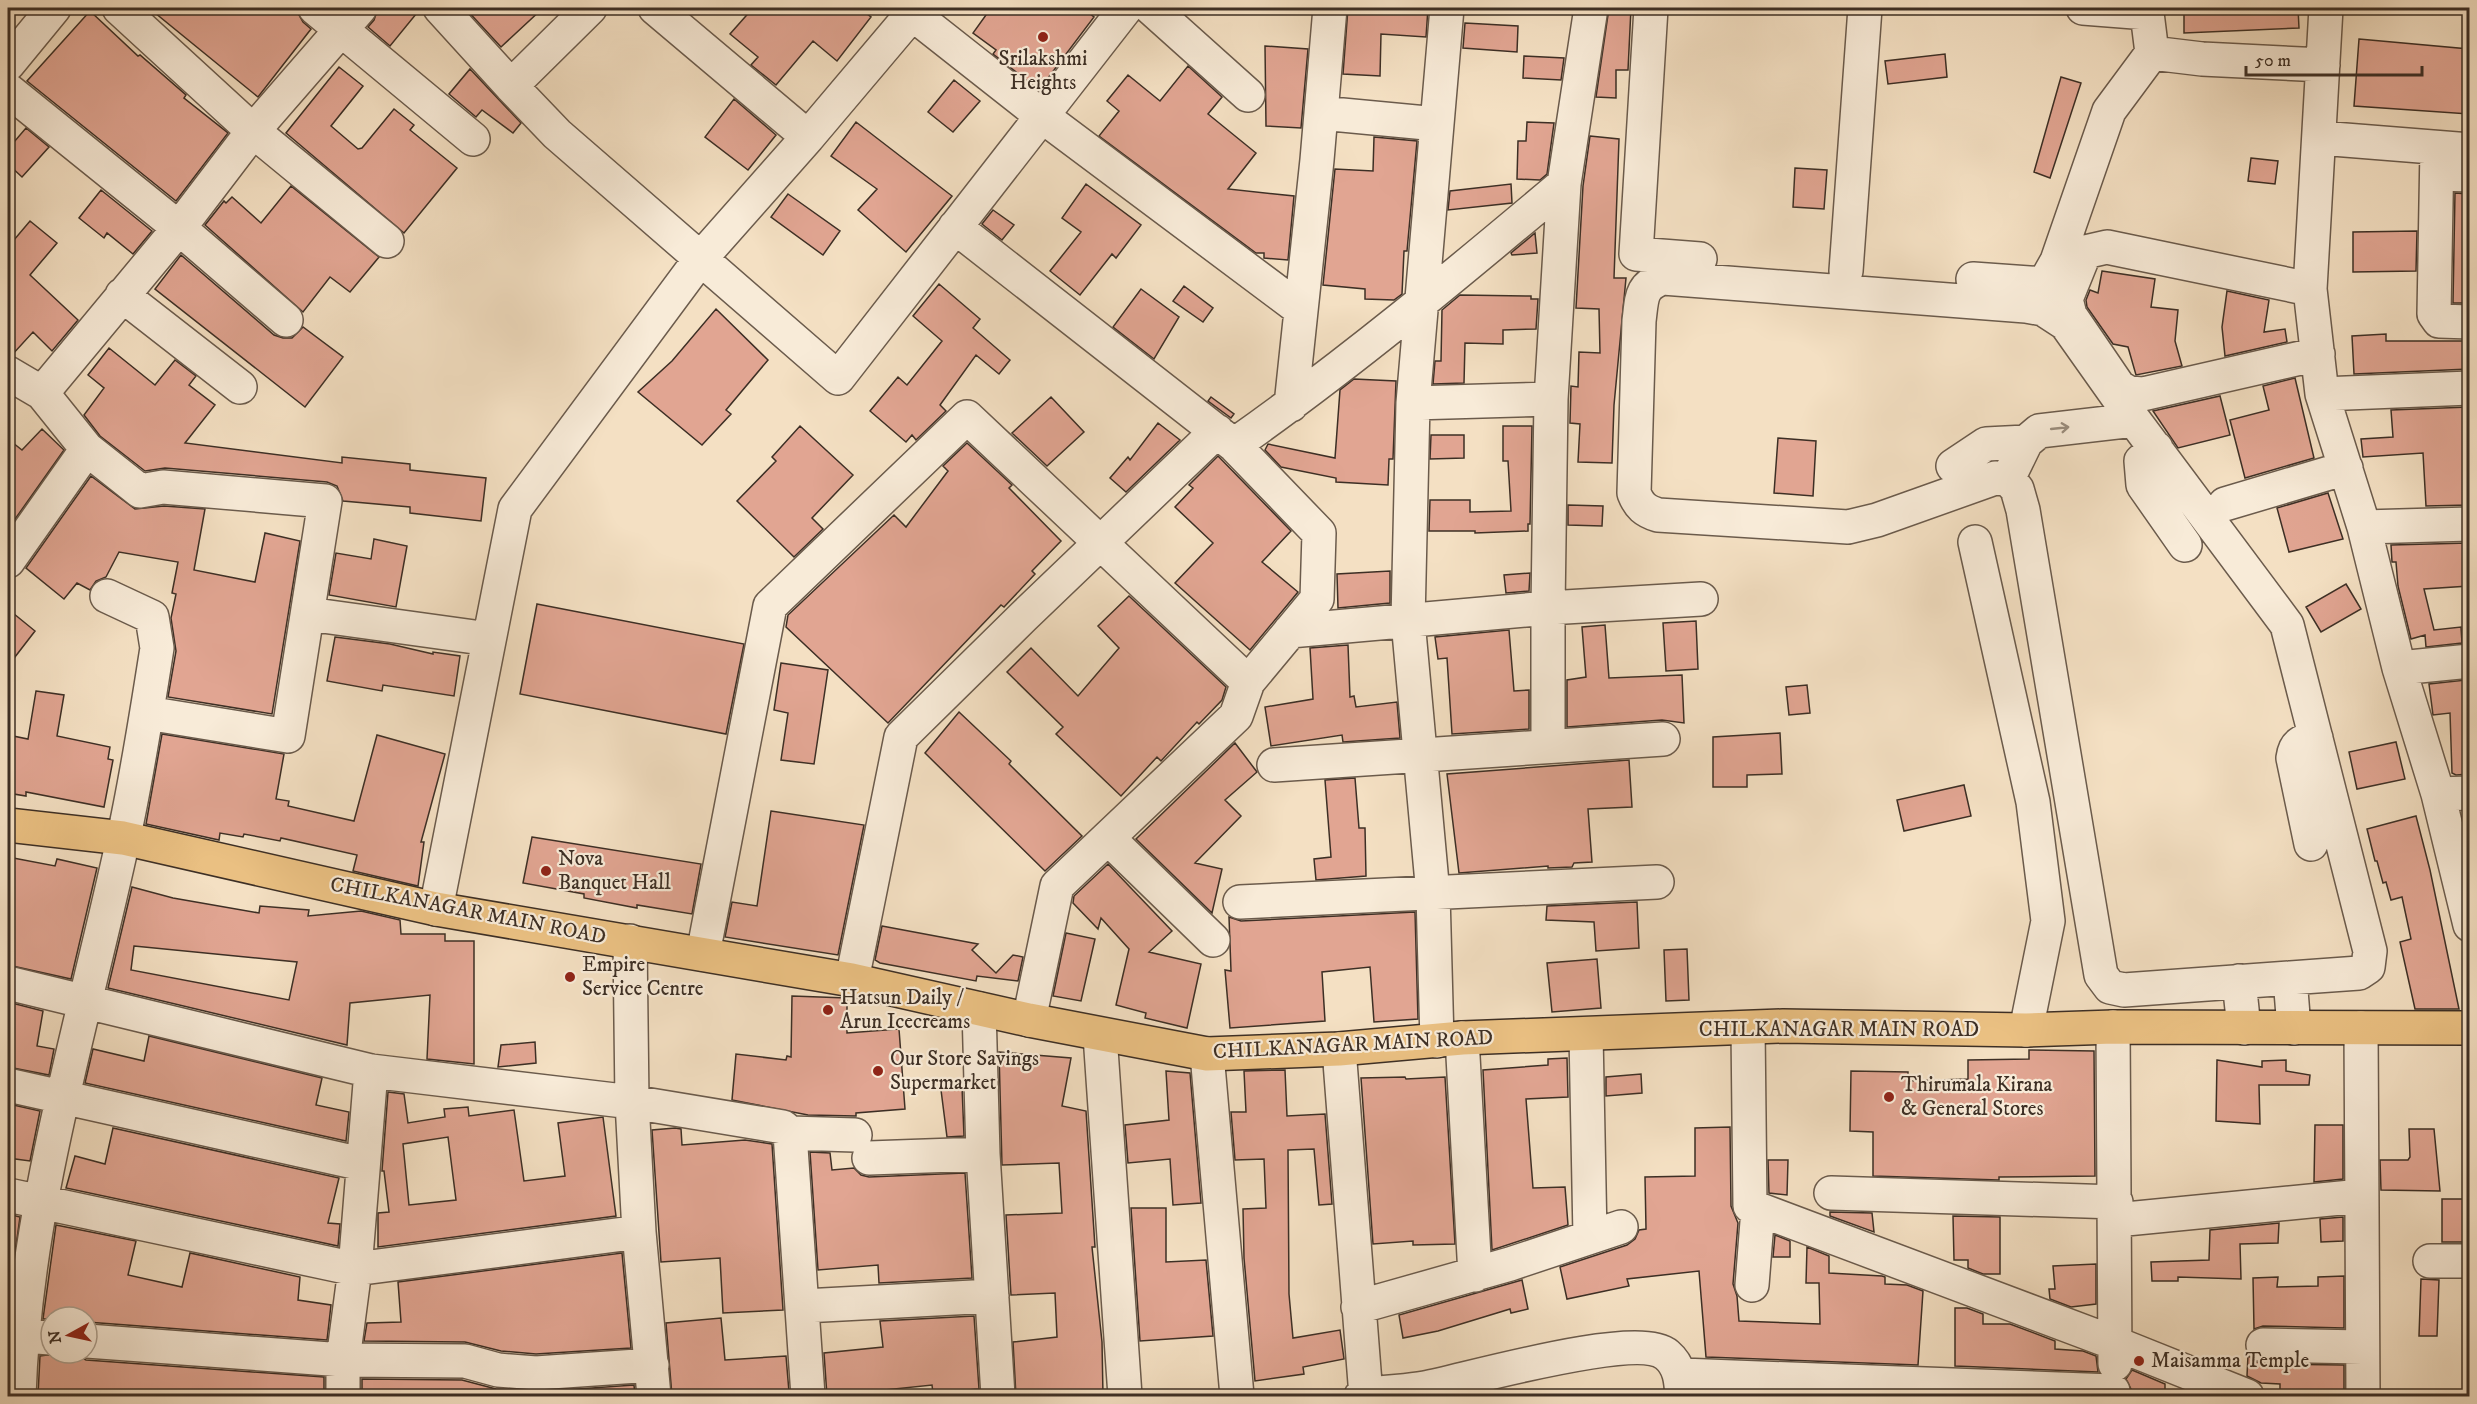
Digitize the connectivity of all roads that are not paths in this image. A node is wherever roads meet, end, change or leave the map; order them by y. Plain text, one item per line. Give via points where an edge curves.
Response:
1 (54, 8) edge
2 (119, 8) edge
3 (315, 8) edge
4 (440, 8) edge
5 (590, 8) edge
6 (655, 8) edge
7 (1126, 8) edge
8 (1151, 8) edge
9 (1330, 8) edge
10 (1447, 8) edge
11 (1591, 8) edge
12 (1651, 8) edge
13 (1865, 8) edge
14 (2083, 8) edge
15 (2326, 8) edge
16 (911, 10) edge
17 (350, 18) edge
18 (2152, 54) junction
19 (8, 64) edge
20 (2323, 64) junction
21 (512, 86) junction
22 (8, 90) edge
23 (1248, 95) dead end
24 (1321, 113) junction
25 (1042, 116) junction
26 (1437, 124) junction
27 (253, 131) junction
28 (808, 137) junction
29 (2320, 138) junction
30 (472, 139) dead end
31 (2469, 150) edge
32 (2437, 161) junction
33 (2469, 175) edge
34 (1564, 184) junction
35 (955, 227) junction
36 (179, 228) junction
37 (387, 241) dead end
38 (701, 258) junction
39 (1846, 271) junction
40 (2310, 289) junction
41 (122, 295) junction
42 (1422, 303) junction
43 (1300, 309) junction
44 (286, 320) dead end
45 (2469, 322) edge
46 (2318, 354) junction
47 (8, 373) edge
48 (240, 387) dead end
49 (2469, 388) edge
50 (42, 393) junction
51 (2322, 394) junction
52 (1551, 399) junction
53 (1413, 403) junction
54 (1291, 405) junction
55 (2134, 420) junction
56 (1226, 438) junction
57 (2026, 442) junction
58 (2156, 448) junction
59 (87, 449) junction
60 (1953, 466) dead end
61 (2346, 468) junction
62 (2007, 479) junction
63 (2225, 504) dead end
64 (2469, 524) edge
65 (2364, 527) junction
66 (1975, 542) dead end
67 (1102, 543) junction
68 (2185, 544) dead end
69 (8, 561) edge
70 (106, 596) dead end
71 (1701, 599) dead end
72 (1548, 608) junction
73 (308, 615) junction
74 (1408, 621) junction
75 (1290, 631) junction
76 (489, 639) junction
77 (2469, 662) edge
78 (2399, 668) junction
79 (1248, 682) junction
80 (147, 713) junction
81 (2316, 738) junction
82 (1663, 739) dead end
83 (1548, 746) junction
84 (1422, 755) junction
85 (1274, 765) dead end
86 (2454, 794) edge
87 (8, 825) edge
88 (123, 838) junction
89 (1108, 838) junction
90 (2311, 844) dead end
91 (1658, 882) dead end
92 (1433, 894) junction
93 (1240, 902) dead end
94 (436, 909) junction
95 (2469, 925) edge
96 (1213, 940) dead end
97 (630, 941) junction
98 (703, 954) junction
99 (2290, 978) junction
100 (852, 980) junction
101 (2239, 981) junction
102 (8, 983) edge
103 (85, 1002) junction
104 (979, 1009) junction
105 (1029, 1020) junction
106 (2113, 1027) junction
107 (1748, 1028) junction
108 (2244, 1028) junction
109 (2294, 1028) junction
110 (2361, 1028) junction
111 (2469, 1029) edge
112 (2026, 1030) junction
113 (1586, 1034) junction
114 (1100, 1035) junction
115 (1450, 1040) junction
116 (1339, 1049) junction
117 (1207, 1054) junction
118 (371, 1071) junction
119 (8, 1085) edge
120 (63, 1098) junction
121 (632, 1102) junction
122 (790, 1133) junction
123 (982, 1154) junction
124 (362, 1164) junction
125 (1831, 1193) dead end
126 (8, 1195) edge
127 (2361, 1196) junction
128 (40, 1203) junction
129 (1758, 1209) junction
130 (2116, 1211) junction
131 (1622, 1227) dead end
132 (639, 1232) junction
133 (1590, 1238) junction
134 (2430, 1261) dead end
135 (2469, 1261) edge
136 (356, 1269) junction
137 (1475, 1275) junction
138 (1752, 1285) dead end
139 (992, 1296) junction
140 (804, 1306) junction
141 (1358, 1306) junction
142 (26, 1336) edge
143 (99, 1342) edge
144 (2117, 1344) junction
145 (2263, 1345) dead end
146 (2362, 1347) junction
147 (343, 1359) junction
148 (653, 1381) edge
149 (1682, 1386) edge
150 (2113, 1394) edge
151 (19, 1396) edge
152 (343, 1396) edge
153 (808, 1396) edge
154 (998, 1396) edge
155 (1125, 1396) edge
156 (1237, 1396) edge
157 (1364, 1396) edge
158 (2247, 1396) edge
159 (2363, 1396) edge

1 - 19 street
2 - 27 street
3 - 17 street
4 - 21 street
5 - 21 street
6 - 28 street
7 - 25 street
8 - 23 street
9 - 24 street
10 - 26 street
11 - 34 street
12 - 39 street via 1636,254
13 - 39 street
14 - 18 street via 2147,13
15 - 20 street
16 - 25 street
16 - 28 street
17 - 27 street
17 - 30 street
18 - 20 street
18 - 39 street via 2109,111 2057,261 2044,284
20 - 29 street
21 - 38 street via 557,134
22 - 36 street
24 - 26 street
24 - 43 street
25 - 35 street
25 - 43 street
26 - 42 street
27 - 36 street
27 - 37 street
28 - 38 street
29 - 32 street
29 - 40 street
31 - 32 street
32 - 33 street
32 - 45 street via 2435,319
34 - 42 street
34 - 52 street
35 - 38 street via 838,378
35 - 56 street
36 - 41 street
36 - 44 street
38 - 76 street via 515,509
40 - 46 street
40 - 46 street via 2107,247 2085,252 2066,299 2070,315 2114,380 2129,393 2143,394
41 - 48 street
41 - 50 street
42 - 53 street
42 - 54 street
43 - 54 street
46 - 51 street
47 - 50 street
49 - 51 street
50 - 59 street
51 - 61 street
52 - 53 street
52 - 72 street
53 - 74 street
54 - 56 street
57 -> 55 street via 2039,431
55 - 58 street
55 - 62 street via 2066,324 2043,309 1663,278 1650,282 1642,295 1634,493 1638,504 1647,511 1658,515 1848,527 1995,478
56 - 67 street
56 - 75 street via 1319,533 1317,599
57 - 60 street via 1986,444
57 - 62 street
58 - 68 street via 2144,455 2141,477
58 - 81 street via 2287,625
59 - 69 street
59 - 73 street via 140,491 163,487 325,501
61 - 63 street
61 - 65 street
62 - 101 street via 2017,489 2023,510 2101,975 2110,987 2124,990
64 - 65 street
65 - 78 street
66 - 112 street via 2033,802 2048,921
67 - 79 street
67 - 98 street via 967,417 770,606
67 - 100 street via 901,737
70 - 80 street via 152,617 157,648
71 - 72 street
72 - 74 street
72 - 83 street
73 - 76 street
73 - 80 street via 288,736
74 - 75 street
74 - 84 street
75 - 79 street
76 - 94 street
77 - 78 street
78 - 86 street
79 - 89 street via 1236,716
80 - 88 street
81 - 90 street via 2299,743 2294,758
81 - 99 street via 2370,951 2368,967 2359,973
82 - 83 street
83 - 84 street
84 - 85 street
84 - 92 street
86 - 95 street
87 - 88 main road, CHILKANAGAR MAIN ROAD
88 - 94 main road, CHILKANAGAR MAIN ROAD
88 - 103 street
89 - 96 street
89 - 105 street via 1057,886
91 - 92 street
92 - 93 street
92 - 115 street
94 - 97 main road, CHILKANAGAR MAIN ROAD
97 - 98 main road, CHILKANAGAR MAIN ROAD
97 - 121 street
98 - 100 main road, CHILKANAGAR MAIN ROAD
99 - 101 street
99 - 109 street
100 - 104 main road, CHILKANAGAR MAIN ROAD
101 - 108 street
102 - 103 street
103 - 118 street
103 - 120 street
104 - 105 main road, CHILKANAGAR MAIN ROAD
104 - 123 street
105 - 114 main road, CHILKANAGAR MAIN ROAD
106 - 108 main road, CHILKANAGAR MAIN ROAD
106 - 112 main road, CHILKANAGAR MAIN ROAD
106 - 130 street
107 - 112 main road, CHILKANAGAR MAIN ROAD
107 - 113 main road, CHILKANAGAR MAIN ROAD
107 - 129 street via 1750,1206
108 - 109 main road, CHILKANAGAR MAIN ROAD
109 - 110 main road, CHILKANAGAR MAIN ROAD
110 - 111 main road, CHILKANAGAR MAIN ROAD
110 - 127 street
113 - 115 main road, CHILKANAGAR MAIN ROAD
113 - 133 street
114 - 117 main road, CHILKANAGAR MAIN ROAD
114 - 155 street
115 - 116 main road, CHILKANAGAR MAIN ROAD
115 - 137 street
116 - 117 main road, CHILKANAGAR MAIN ROAD
116 - 141 street
117 - 156 street
118 - 121 street
118 - 124 street
119 - 120 street
120 - 124 street
120 - 128 street
121 - 122 street via 771,1124
121 - 132 street
122 - 123 street via 862,1147
122 - 140 street
123 - 139 street
124 - 136 street
125 - 130 street
126 - 128 street
127 - 130 street
127 - 146 street
128 - 136 street
128 - 142 street
129 - 138 street
129 - 144 street
130 - 144 street
131 - 133 street
132 - 136 street
132 - 148 street
133 - 137 street
134 - 135 street
136 - 147 street
137 - 141 street
139 - 140 street
139 - 154 street
140 - 153 street
141 - 157 street
142 - 151 street
143 - 147 street
144 - 150 street
144 - 158 street
145 - 146 street
146 - 159 street
147 - 148 street via 465,1361 498,1370
147 - 152 street
149 - 150 street
149 - 157 street via 1666,1354 1641,1346 1556,1358 1423,1388

